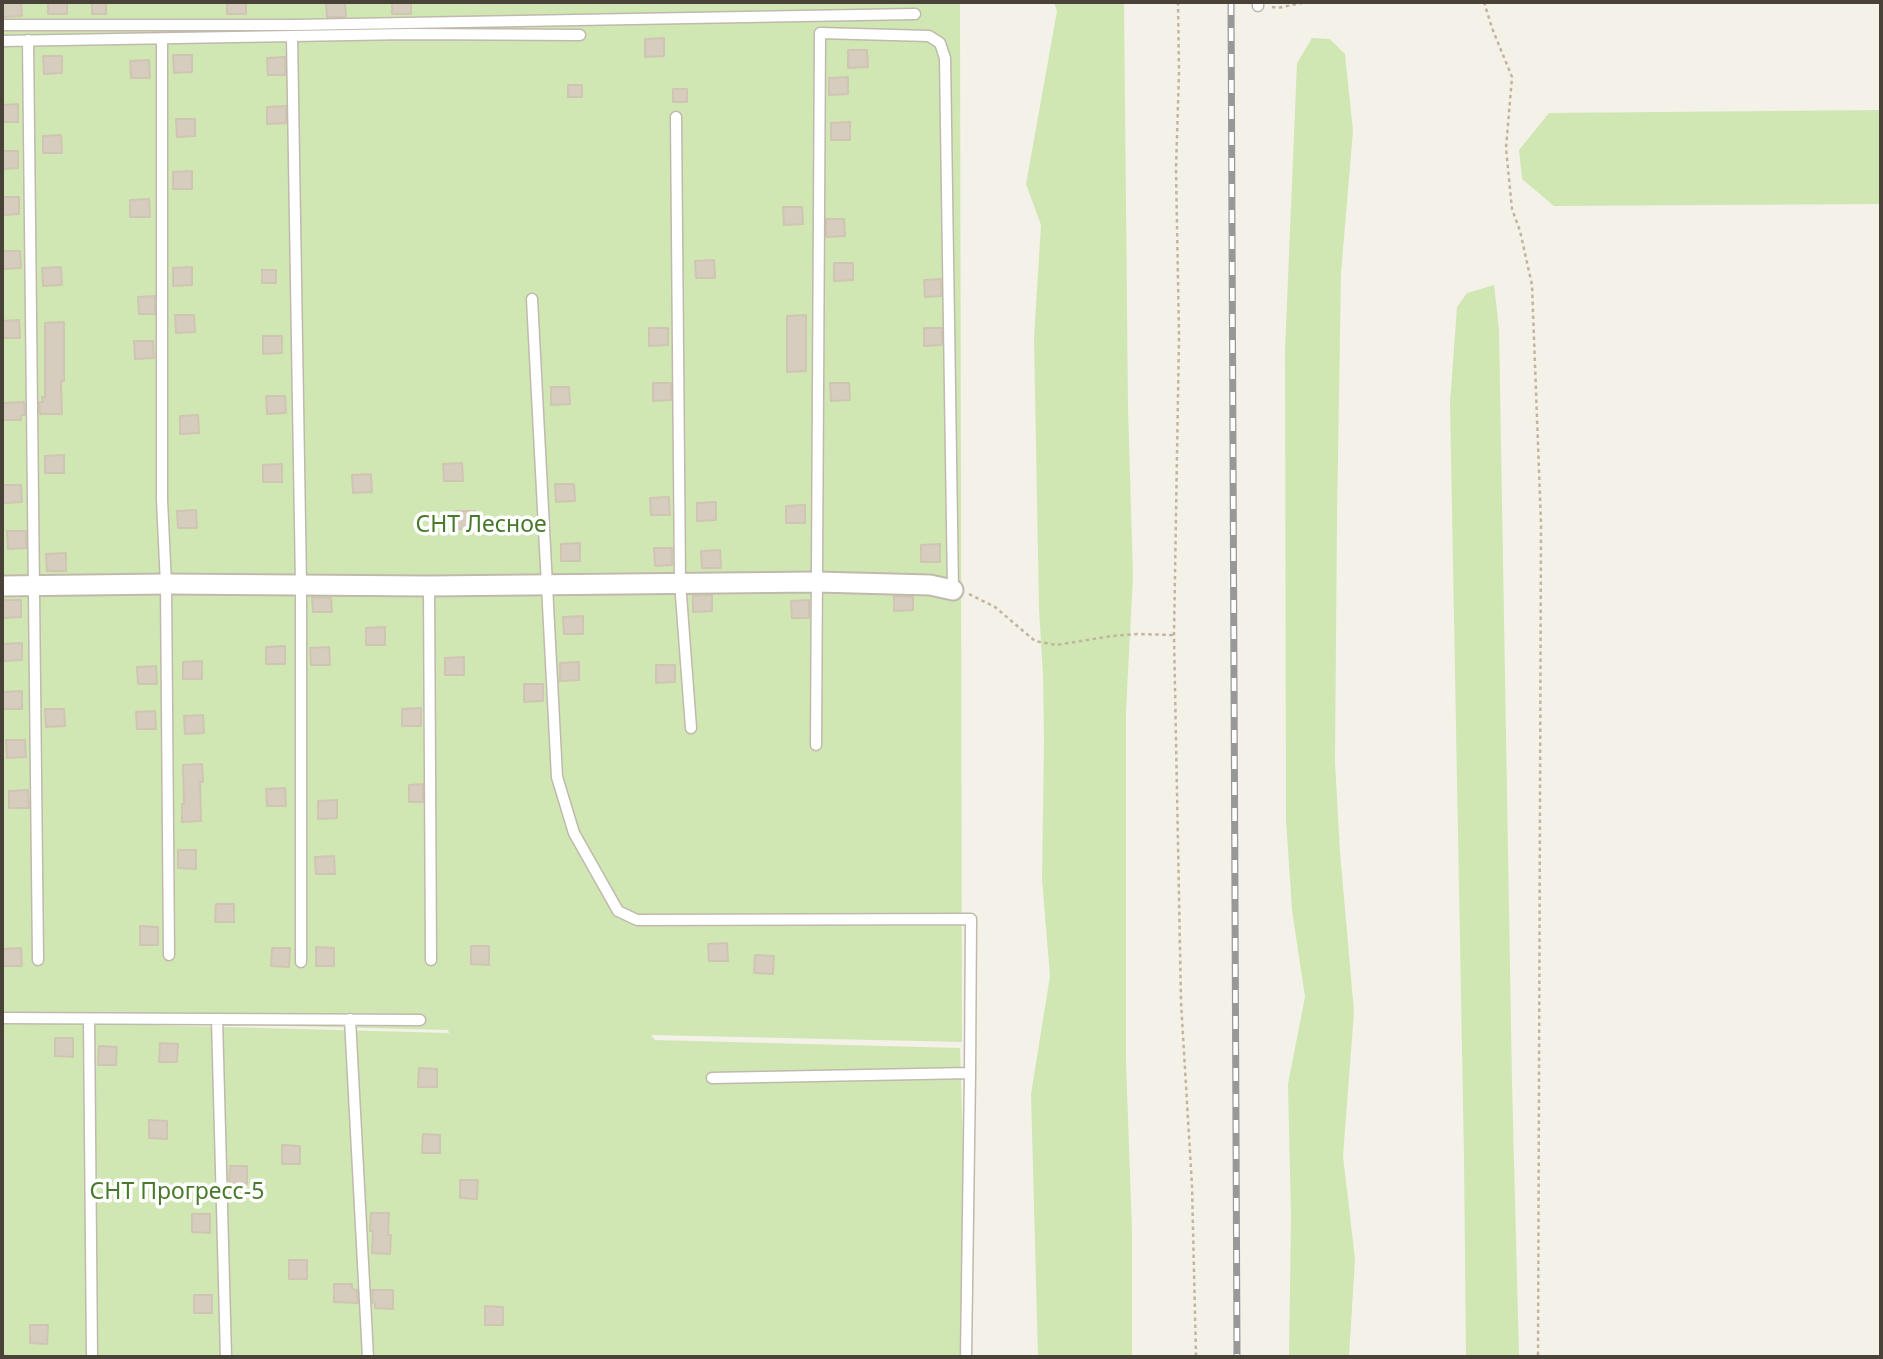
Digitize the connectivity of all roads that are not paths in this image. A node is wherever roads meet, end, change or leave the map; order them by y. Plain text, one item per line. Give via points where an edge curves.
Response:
1 (915, 14) dead end
2 (2, 25) edge
3 (580, 35) dead end
4 (292, 37) junction
5 (162, 39) junction
6 (28, 40) junction
7 (2, 41) edge
8 (676, 117) dead end
9 (532, 299) dead end
10 (680, 582) junction
11 (817, 582) junction
12 (166, 584) junction
13 (547, 584) junction
14 (301, 585) junction
15 (2, 586) edge
16 (35, 586) junction
17 (429, 586) junction
18 (953, 590) joint
19 (691, 727) dead end
20 (816, 745) dead end
21 (169, 955) dead end
22 (38, 960) dead end
23 (431, 960) dead end
24 (301, 961) dead end
25 (2, 1018) edge
26 (89, 1019) junction
27 (217, 1019) junction
28 (350, 1019) junction
29 (420, 1020) dead end
30 (970, 1073) junction
31 (712, 1078) dead end
32 (92, 1357) edge
33 (226, 1357) edge
34 (368, 1357) edge
35 (966, 1357) edge

1 - 2 lane
3 - 4 lane
4 - 5 lane
4 - 14 lane
5 - 6 lane
5 - 12 lane
6 - 7 lane
6 - 16 lane
8 - 10 lane
9 - 13 lane
10 - 11 street
10 - 13 street
10 - 19 lane
11 - 18 street via 930,584
11 - 18 lane via 820,33 929,36 940,43 945,58
11 - 20 lane
12 - 14 street
12 - 16 street
12 - 21 lane
13 - 17 street
13 - 30 lane via 557,777 574,833 618,911 638,920 971,919
14 - 17 street
14 - 24 lane
15 - 16 street
16 - 22 lane
17 - 23 lane
25 - 26 lane
26 - 27 lane
26 - 32 lane
27 - 28 lane
27 - 33 lane
28 - 29 lane
28 - 34 lane
30 - 31 lane
30 - 35 lane

